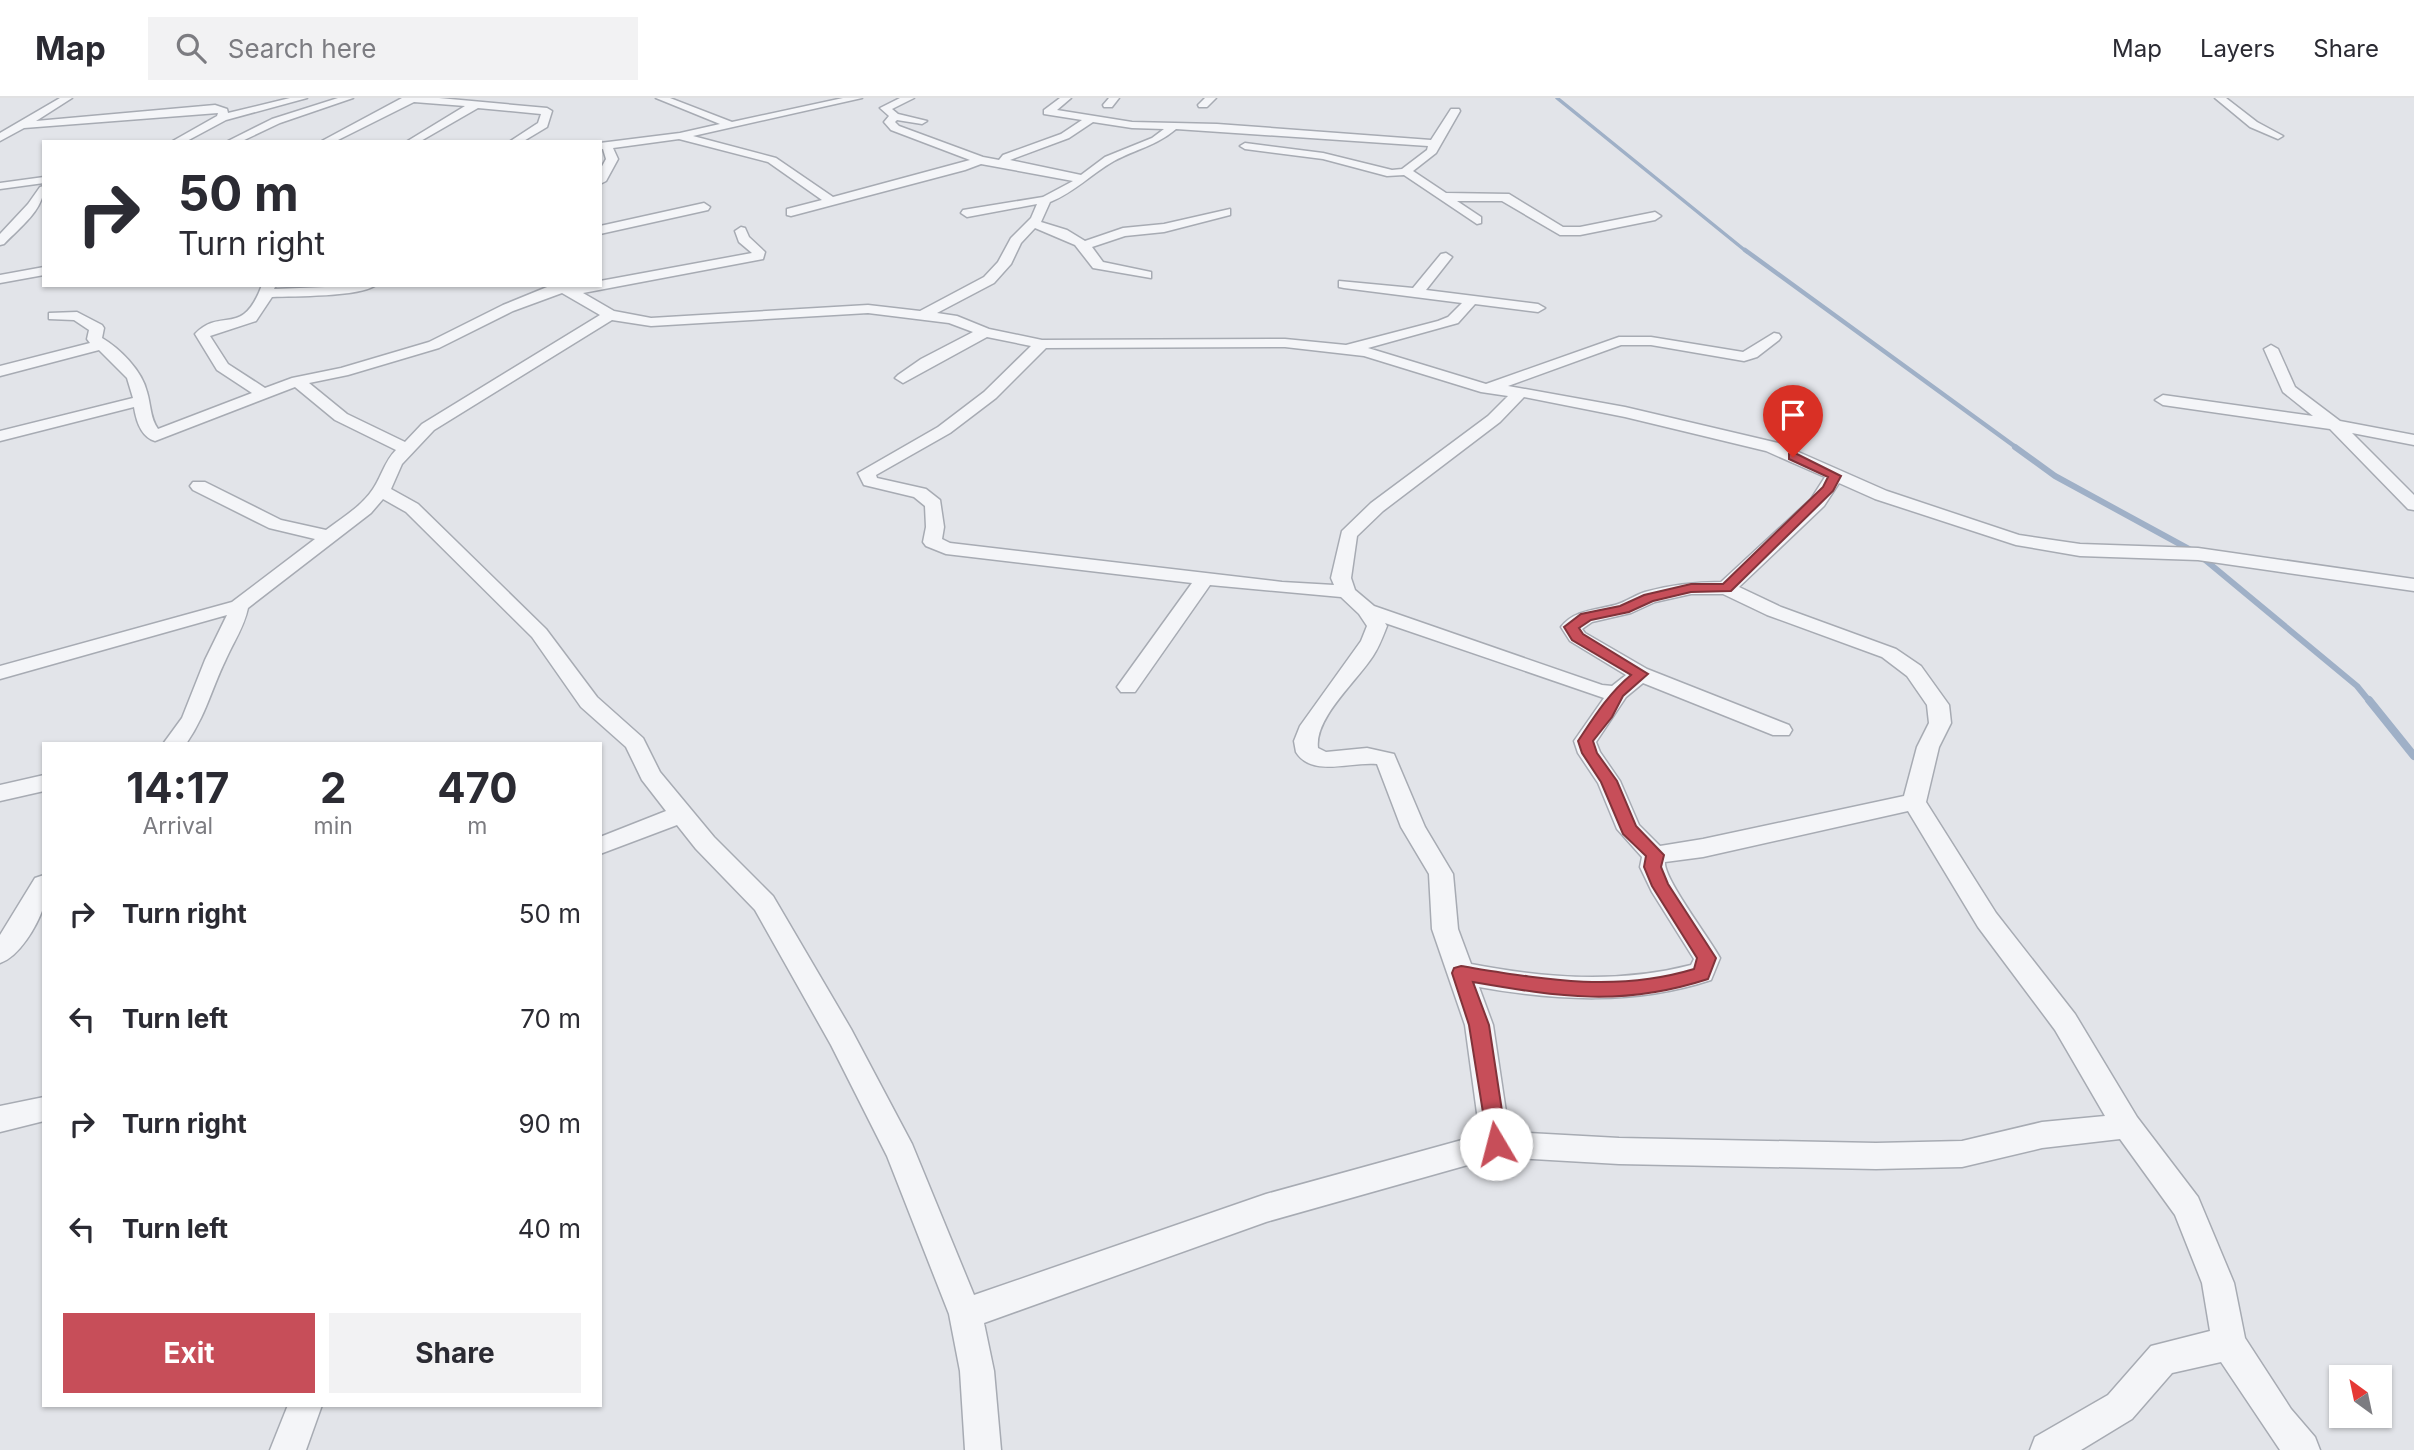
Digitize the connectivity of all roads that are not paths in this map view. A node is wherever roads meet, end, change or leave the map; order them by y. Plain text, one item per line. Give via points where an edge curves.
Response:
1 (67, 98) edge
2 (303, 98) edge
3 (348, 98) edge
4 (407, 98) edge
5 (413, 98) edge
6 (661, 98) edge
7 (858, 98) edge
8 (909, 98) edge
9 (1066, 98) edge
10 (2221, 98) edge
11 (477, 104) junction
12 (217, 108) edge
13 (1455, 111) dead end
14 (895, 116) junction
15 (1091, 119) junction
16 (922, 121) dead end
17 (729, 124) junction
18 (22, 125) junction
19 (1174, 126) junction
20 (680, 136) junction
21 (2278, 136) dead end
22 (0, 138) edge
23 (178, 140) edge
24 (235, 140) edge
25 (329, 140) edge
26 (414, 140) edge
27 (517, 140) edge
28 (1434, 143) junction
29 (604, 146) edge
30 (1245, 146) dead end
31 (980, 160) junction
32 (1009, 164) junction
33 (1406, 171) junction
34 (602, 177) edge
35 (1083, 179) junction
36 (42, 180) edge
37 (0, 186) edge
38 (42, 192) edge
39 (1444, 197) junction
40 (1045, 201) junction
41 (832, 202) junction
42 (704, 207) dead end
43 (791, 212) dead end
44 (1226, 212) dead end
45 (967, 213) dead end
46 (1655, 216) dead end
47 (1477, 220) dead end
48 (1033, 224) junction
49 (602, 230) edge
50 (741, 231) dead end
51 (0, 241) edge
52 (1085, 245) junction
53 (1446, 257) dead end
54 (42, 271) edge
55 (1146, 275) dead end
56 (0, 279) edge
57 (602, 282) edge
58 (1344, 284) dead end
59 (356, 287) edge
60 (563, 288) edge
61 (267, 289) edge
62 (1418, 291) junction
63 (1472, 300) junction
64 (1538, 308) dead end
65 (925, 314) junction
66 (610, 315) junction
67 (54, 316) dead end
68 (985, 332) junction
69 (1774, 337) dead end
70 (103, 344) junction
71 (1042, 344) junction
72 (2270, 349) dead end
73 (1345, 350) junction
74 (0, 371) edge
75 (902, 378) dead end
76 (297, 381) junction
77 (1486, 389) junction
78 (1520, 392) junction
79 (262, 393) junction
80 (2163, 400) dead end
81 (141, 401) junction
82 (2335, 425) junction
83 (0, 436) edge
84 (2414, 440) edge
85 (407, 449) junction
86 (1835, 476) junction
87 (198, 486) dead end
88 (381, 491) junction
89 (2414, 505) edge
90 (330, 537) junction
91 (1205, 578) junction
92 (2414, 585) edge
93 (1727, 588) junction
94 (1346, 592) junction
95 (239, 606) junction
96 (1367, 610) junction
97 (0, 673) edge
98 (1640, 674) junction
99 (1128, 687) dead end
100 (1617, 693) junction
101 (1781, 730) dead end
102 (175, 742) edge
103 (42, 783) edge
104 (0, 793) edge
105 (1914, 802) junction
106 (681, 814) junction
107 (602, 845) edge
108 (1655, 855) junction
109 (42, 888) edge
110 (0, 953) edge
111 (1461, 973) junction
112 (42, 1109) edge
113 (0, 1119) edge
114 (2127, 1126) junction
115 (1496, 1144) junction
116 (965, 1314) junction
117 (2229, 1343) junction
118 (304, 1407) edge
119 (288, 1450) edge
120 (983, 1450) edge
121 (2048, 1450) edge
122 (2302, 1450) edge

1 - 18 street
2 - 12 street
3 - 24 street via 276,121
4 - 5 street
5 - 11 street
5 - 25 street
6 - 17 street
7 - 17 street
8 - 14 street via 885,108
9 - 15 street via 1048,111
10 - 21 street via 2242,120
11 - 26 street
11 - 27 street via 547,111 543,125
12 - 18 street
12 - 23 street
13 - 28 street
14 - 16 street
14 - 31 street via 889,122 895,128
15 - 19 street
15 - 32 street via 1065,136 1007,158 1004,161
17 - 20 street
18 - 22 street
19 - 28 street
19 - 35 street via 1156,141 1109,159
20 - 29 street
20 - 41 street via 772,160
28 - 33 street via 1432,151
29 - 34 street via 612,159
30 - 33 street via 1331,155 1384,172
31 - 32 street
31 - 41 street
32 - 35 street
33 - 39 street
35 - 40 street
36 - 37 street
38 - 51 street
39 - 46 street via 1505,197 1560,231
39 - 47 street
40 - 45 street
40 - 48 street
41 - 43 street
42 - 49 street
44 - 52 street via 1164,228 1123,232
48 - 52 street
48 - 65 street via 1015,241 989,281
50 - 57 street via 758,256
52 - 55 street via 1098,265
53 - 62 street
54 - 56 street
58 - 62 street
59 - 61 street
60 - 66 street
60 - 76 street via 508,308 434,345
61 - 79 street via 253,319 202,334 222,367
62 - 63 street
63 - 64 street
63 - 73 street via 1443,324
65 - 66 street via 868,309 651,321
65 - 68 street
66 - 85 street via 439,420
67 - 70 street via 82,317 97,328 94,339
68 - 71 street
68 - 75 street
69 - 77 street via 1744,357 1651,341 1619,341
70 - 74 street
70 - 81 street via 134,378
71 - 73 street via 1285,343
71 - 91 street via 990,395 944,430 867,473 870,481 920,493 934,504 932,542 946,548
72 - 82 street via 2288,389
73 - 77 street via 1366,352
76 - 79 street
76 - 85 street via 341,417
77 - 78 street
78 - 86 street via 1772,447
78 - 94 street via 1508,407 1377,507 1348,535 1341,578
79 - 81 street via 155,436 146,428
80 - 82 street
81 - 83 street
82 - 84 street
82 - 89 street
85 - 88 street via 394,462
86 - 92 street via 2016,540 2080,550 2198,554
86 - 93 street via 1818,502
87 - 90 street via 275,524
88 - 90 street
88 - 106 street via 412,508 539,633 589,702 635,743 650,775
90 - 95 street
91 - 94 street
91 - 99 street
93 - 98 street via 1691,588 1648,597 1624,609 1586,617 1571,627 1577,637
93 - 105 street via 1774,611 1889,653 1914,671 1938,705 1940,723 1928,747
94 - 96 street
95 - 97 street
95 - 102 street via 192,719
96 - 100 street via 1525,667
96 - 111 street via 1377,626 1364,655 1324,705 1303,749 1318,759 1362,754 1386,759 1413,827 1441,874 1445,929
98 - 100 street
98 - 101 street
100 - 108 street via 1586,741 1629,830
103 - 104 street
105 - 108 street
105 - 114 street via 1987,920 2065,1022
106 - 107 street
106 - 116 street via 764,903 841,1037 901,1153
108 - 111 street via 1652,867 1661,886 1707,958 1702,974 1656,985 1562,990
109 - 110 street
111 - 115 street via 1479,1025
112 - 113 street
114 - 115 street via 2042,1135 1962,1154 1619,1151
114 - 117 street via 2187,1208 2218,1283
115 - 116 street via 1266,1208
116 - 120 street via 977,1371
117 - 121 street via 2163,1358 2120,1407
117 - 122 street
118 - 119 street

